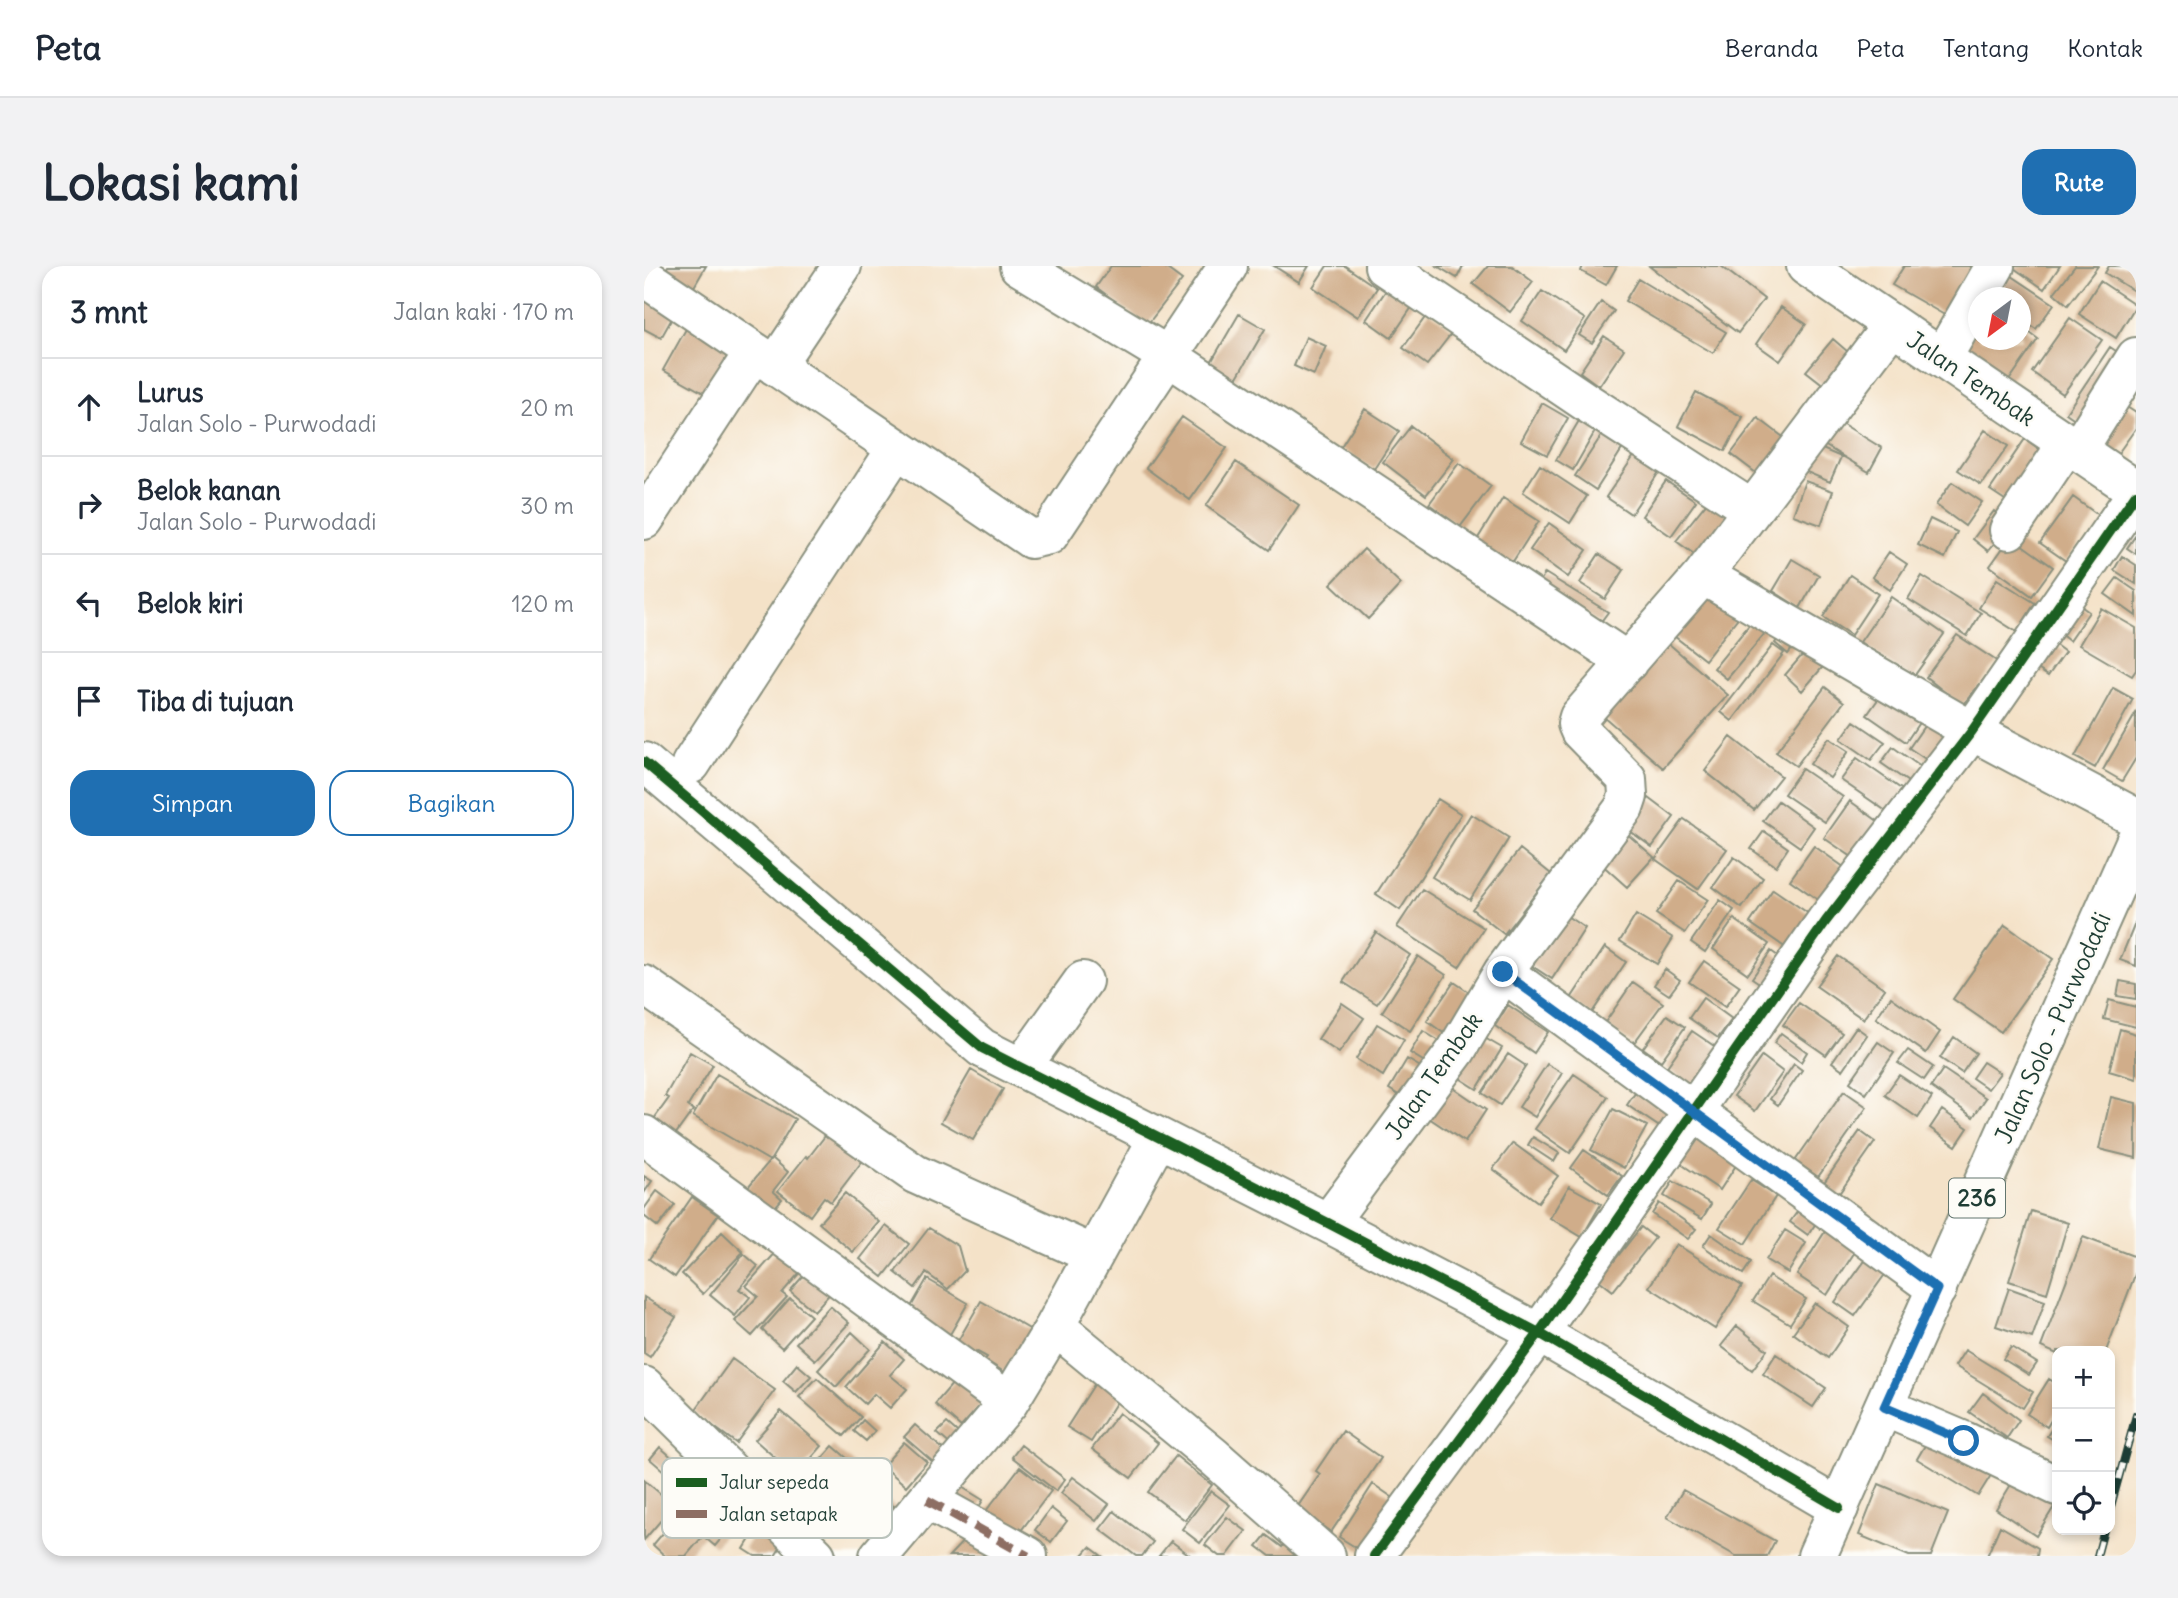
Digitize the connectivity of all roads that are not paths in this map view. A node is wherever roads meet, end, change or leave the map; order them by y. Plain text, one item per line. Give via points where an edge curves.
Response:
1 (842, 266) edge
2 (1019, 266) edge
3 (1228, 266) edge
4 (1384, 266) edge
5 (1806, 266) edge
6 (1995, 266) edge
7 (644, 277) edge
8 (1892, 326) junction
9 (1168, 356) junction
10 (2136, 357) edge
11 (1942, 358) junction
12 (765, 359) junction
13 (2072, 447) junction
14 (897, 448) junction
15 (2136, 492) edge
16 (1751, 509) junction
17 (644, 520) edge
18 (2009, 530) dead end
19 (1703, 575) junction
20 (1628, 662) junction
21 (1972, 731) junction
22 (644, 762) edge
23 (691, 764) dead end
24 (2136, 818) edge
25 (2136, 840) edge
26 (1503, 972) junction
27 (1083, 981) dead end
28 (644, 985) edge
29 (1021, 1068) junction
30 (1695, 1111) junction
31 (644, 1135) edge
32 (1158, 1138) junction
33 (1328, 1223) junction
34 (1094, 1255) junction
35 (1937, 1289) junction
36 (1055, 1326) junction
37 (1539, 1333) junction
38 (644, 1386) edge
39 (1009, 1402) junction
40 (1884, 1407) junction
41 (717, 1458) edge
42 (2052, 1484) edge
43 (927, 1500) junction
44 (1839, 1508) junction
45 (798, 1538) edge
46 (816, 1556) edge
47 (878, 1556) edge
48 (1028, 1556) edge
49 (1326, 1556) edge
50 (1374, 1556) edge
51 (1817, 1556) edge

1 - 12 street
2 - 9 street
3 - 9 street
4 - 16 street
5 - 8 street, Jalan Tembak
6 - 11 street
7 - 12 street
8 - 11 street, Jalan Tembak
8 - 16 street
9 - 14 street via 1049,535 1031,539
9 - 20 street
10 - 13 street
11 - 13 street, Jalan Tembak
12 - 14 street
12 - 17 street
13 - 15 street, Jalan Tembak
13 - 18 street
14 - 23 street
15 - 21 street
16 - 19 street
19 - 20 street
19 - 21 street
20 - 26 street, Jalan Tembak via 1577,724 1627,779 1629,796
21 - 24 street
21 - 30 street via 1826,921
22 - 29 street via 982,1048
25 - 35 street, Jalan Solo - Purwodadi / 236
26 - 30 street
26 - 33 street, Jalan Tembak via 1456,1051
27 - 29 street
28 - 34 street via 915,1174
29 - 32 street
30 - 35 street
30 - 37 street
31 - 39 street
32 - 33 street
32 - 34 street
33 - 37 street
34 - 36 street
35 - 40 street, Jalan Solo - Purwodadi / 236
36 - 39 street
36 - 49 street
37 - 44 street
37 - 50 street
38 - 41 street
39 - 43 street
40 - 42 street
40 - 44 street, Jalan Solo - Purwodadi / 236
43 - 47 street
43 - 48 street
44 - 51 street, Jalan Solo - Purwodadi / 236
45 - 46 street

